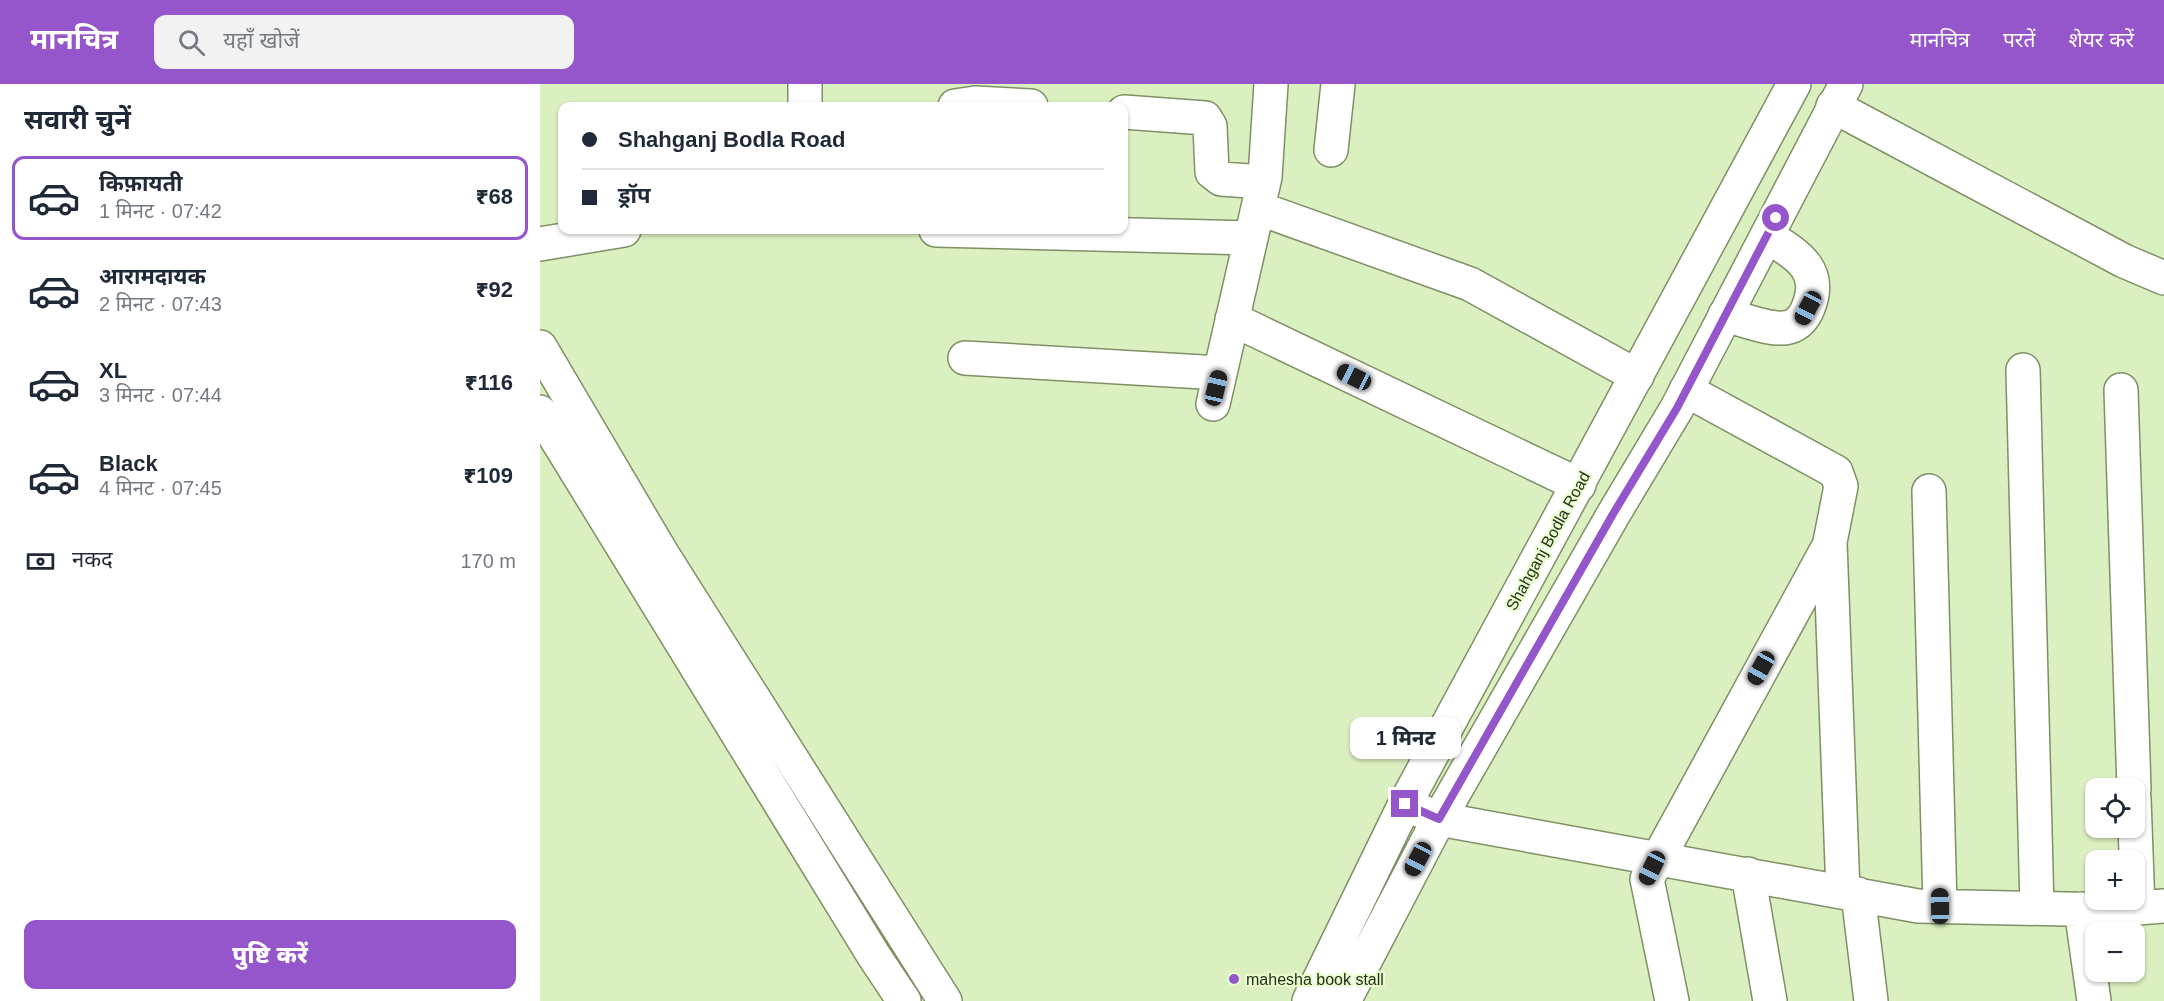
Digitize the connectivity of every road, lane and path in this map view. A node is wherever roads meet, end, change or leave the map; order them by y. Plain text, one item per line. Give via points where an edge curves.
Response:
1 (804, 84) edge
2 (1270, 84) edge
3 (1338, 84) edge
4 (1794, 84) edge
5 (1839, 95) edge
6 (805, 102) edge
7 (1128, 112) edge
8 (1331, 150) dead end
9 (1258, 209) junction
10 (1128, 217) edge
11 (600, 234) edge
12 (1767, 236) junction
13 (540, 244) edge
14 (1704, 252) junction
15 (1746, 273) junction
16 (2164, 278) edge
17 (1725, 315) junction
18 (1232, 319) junction
19 (540, 347) edge
20 (965, 358) dead end
21 (2024, 370) dead end
22 (1638, 376) junction
23 (1686, 390) junction
24 (2121, 390) dead end
25 (540, 412) edge
26 (1579, 485) junction
27 (1929, 491) dead end
28 (1830, 542) junction
29 (2134, 778) edge
30 (1405, 804) junction
31 (1439, 819) junction
32 (2140, 838) edge
33 (1658, 857) junction
34 (1748, 874) junction
35 (1851, 893) junction
36 (1940, 906) junction
37 (2151, 907) edge
38 (2037, 908) junction
39 (2081, 909) junction
40 (900, 999) edge
41 (945, 1001) edge
42 (1309, 1001) edge
43 (1344, 1001) edge
44 (1672, 1001) edge
45 (1770, 1001) edge
46 (1871, 1001) edge
47 (2094, 1001) edge

1 - 6 street
2 - 9 street
3 - 8 street
4 - 14 street, Shahganj Bodla Road
5 - 12 street
5 - 16 street via 2124,261
7 - 9 street via 1205,118 1210,126 1212,172 1228,180
9 - 10 street
9 - 18 street
9 - 22 street via 1470,284
11 - 13 street
12 - 15 street
12 - 17 street via 1806,265 1813,292 1808,308 1802,319 1790,327 1773,327
14 - 15 street
14 - 22 street, Shahganj Bodla Road
15 - 17 street
17 - 23 street
18 - 20 street via 1216,389
18 - 26 street
19 - 41 street via 661,552
21 - 38 street
22 - 26 street, Shahganj Bodla Road
23 - 28 street via 1836,472 1841,486
23 - 31 street
24 - 29 street
25 - 40 street
26 - 30 street, Shahganj Bodla Road
27 - 36 street
28 - 33 street
28 - 35 street
30 - 31 street
30 - 42 street, Shahganj Bodla Road
31 - 33 street
31 - 43 street
32 - 37 street
33 - 34 street
33 - 44 street via 1647,879
34 - 35 street
34 - 45 street
35 - 36 street via 1918,906
35 - 46 street
36 - 38 street
37 - 39 street
38 - 39 street
39 - 47 street

